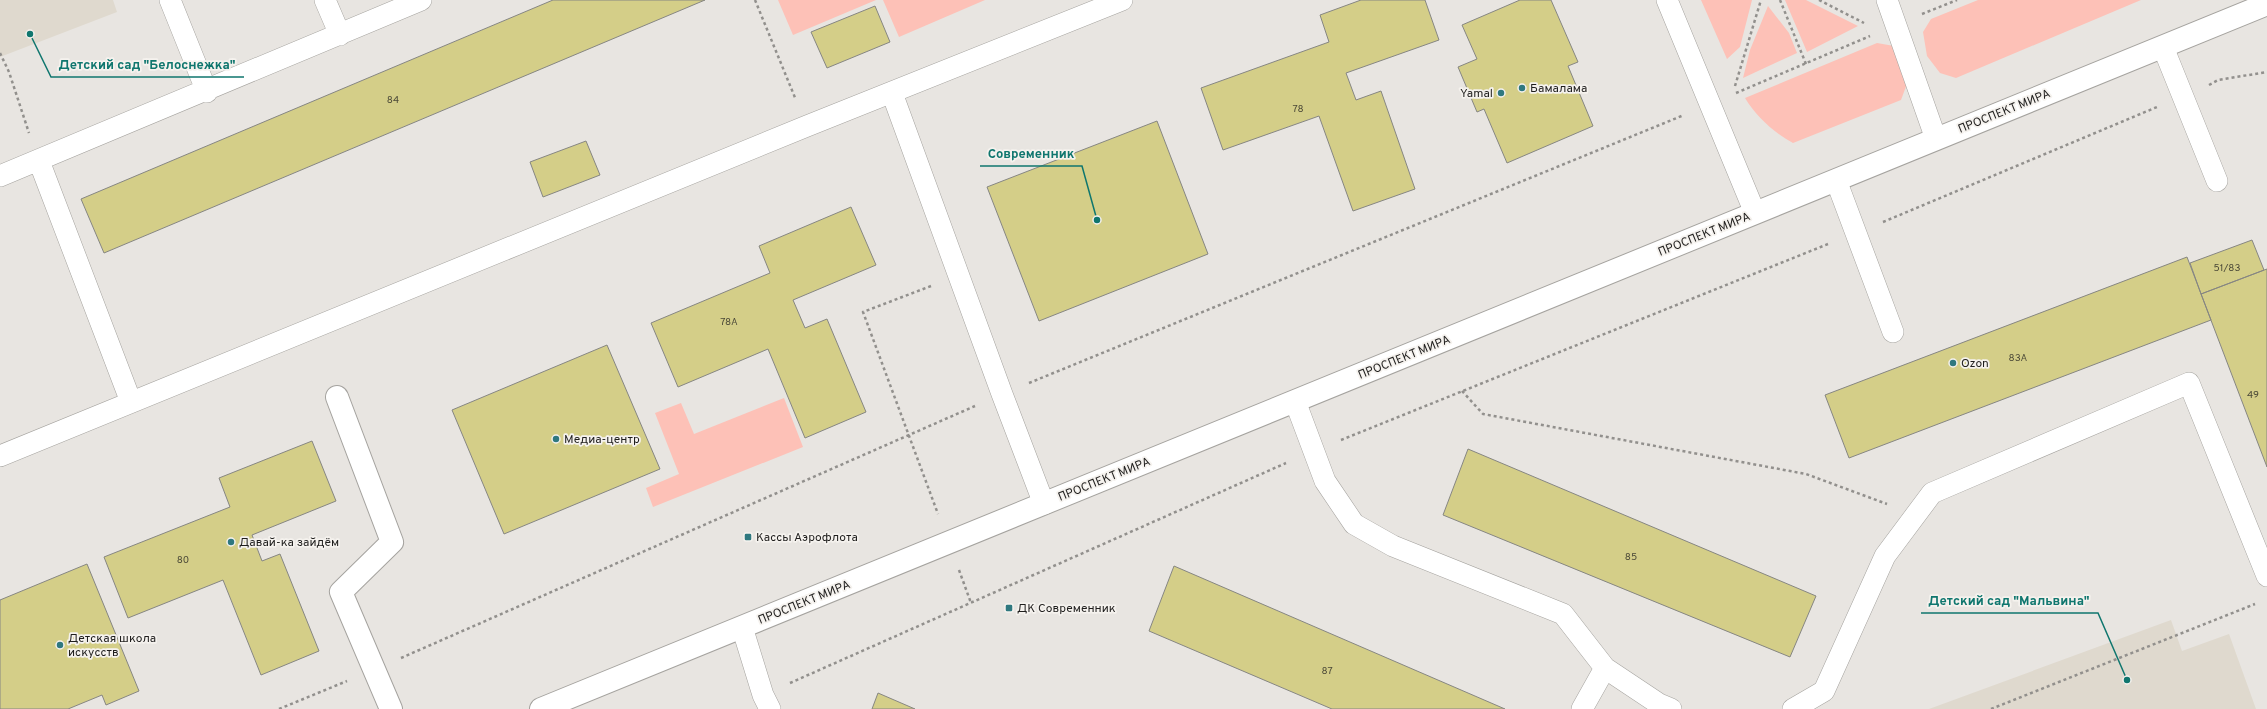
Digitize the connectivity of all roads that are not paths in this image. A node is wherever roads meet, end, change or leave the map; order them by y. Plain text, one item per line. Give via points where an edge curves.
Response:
1 (170, 0) edge
2 (325, 0) edge
3 (422, 0) edge
4 (1122, 0) edge
5 (1667, 0) edge
6 (1887, 0) edge
7 (2267, 4) edge
8 (340, 35) junction
9 (2163, 47) junction
10 (207, 92) junction
11 (892, 93) junction
12 (1936, 139) junction
13 (39, 161) junction
14 (0, 176) edge
15 (1836, 180) junction
16 (2217, 181) dead end
17 (1755, 213) junction
18 (1894, 332) dead end
19 (337, 397) dead end
20 (1295, 401) junction
21 (131, 402) junction
22 (0, 456) edge
23 (1044, 504) junction
24 (2267, 576) edge
25 (742, 627) junction
26 (1605, 668) junction
27 (766, 702) edge
28 (391, 709) edge
29 (541, 709) edge
30 (1582, 709) edge
31 (1671, 709) edge
32 (1793, 709) edge

1 - 10 lane
2 - 8 lane
3 - 8 lane
4 - 11 lane
5 - 17 lane
6 - 12 lane via 1888,29
7 - 9 main road, ПРОСПЕКТ МИРА
8 - 10 lane
9 - 12 main road, ПРОСПЕКТ МИРА
9 - 16 lane
10 - 13 lane
11 - 21 lane
11 - 23 lane
12 - 15 main road, ПРОСПЕКТ МИРА
13 - 14 lane
13 - 21 lane
15 - 17 main road, ПРОСПЕКТ МИРА
15 - 18 lane
17 - 20 main road, ПРОСПЕКТ МИРА
19 - 28 main road via 392,542 341,592
20 - 23 main road, ПРОСПЕКТ МИРА
20 - 26 lane via 1325,480 1354,524 1393,546 1563,614
21 - 22 lane
23 - 25 main road, ПРОСПЕКТ МИРА
24 - 32 lane via 2189,384 1932,493 1885,556 1824,691
25 - 27 lane
25 - 29 main road, ПРОСПЕКТ МИРА
26 - 30 lane
26 - 31 lane via 1659,704

